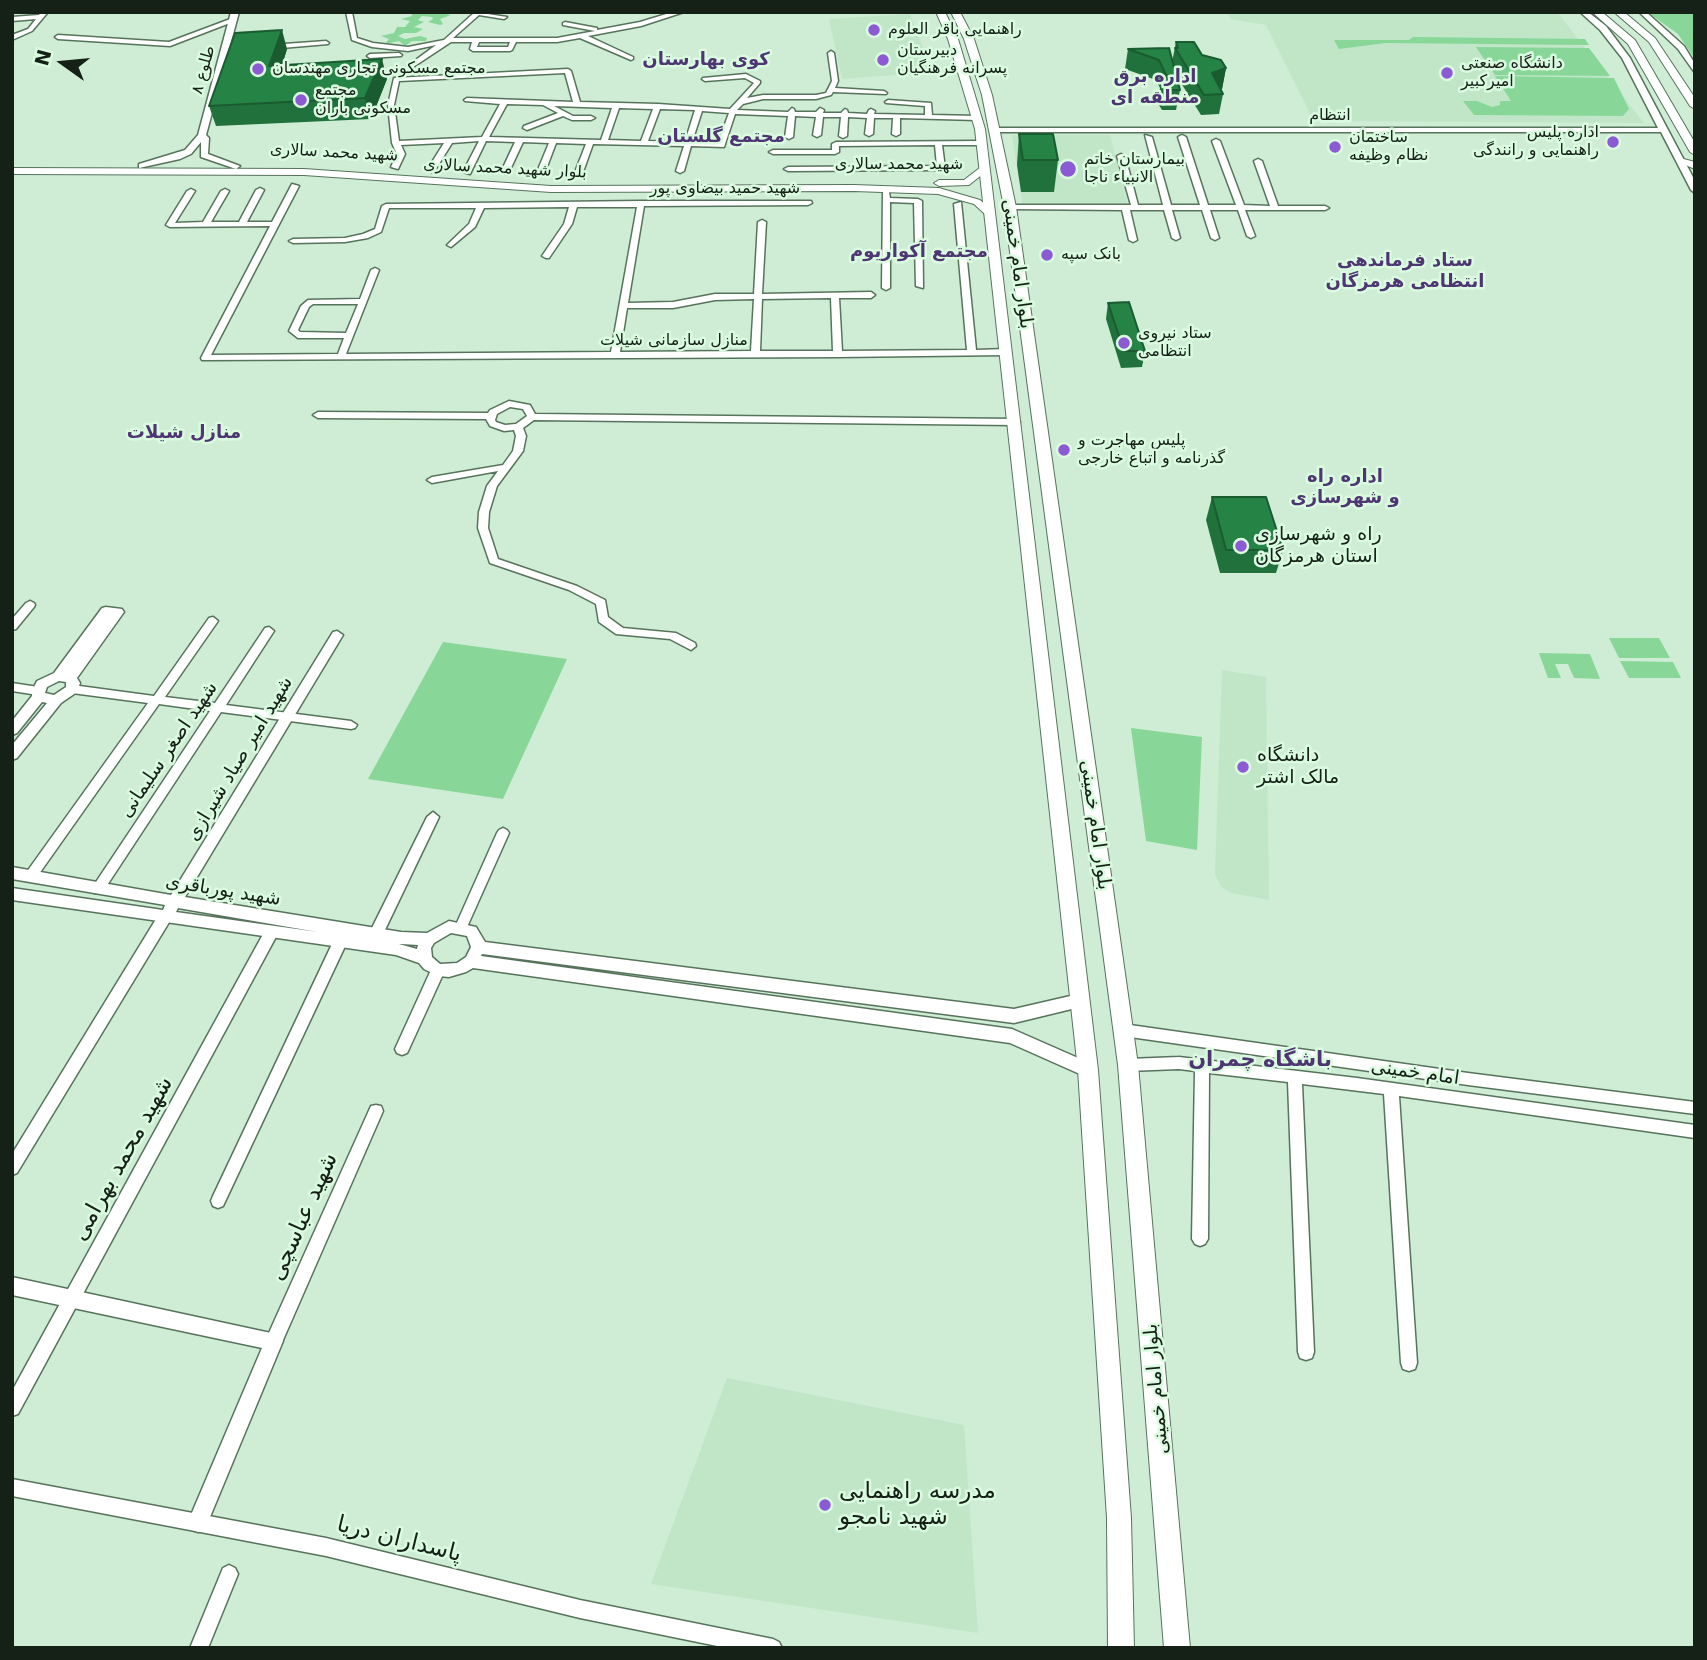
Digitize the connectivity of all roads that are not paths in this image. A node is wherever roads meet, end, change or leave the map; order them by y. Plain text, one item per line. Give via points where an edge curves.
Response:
1 (349, 12) edge
2 (681, 12) edge
3 (940, 12) edge
4 (956, 12) edge
5 (1583, 12) edge
6 (1596, 12) edge
7 (1618, 12) edge
8 (1642, 12) edge
9 (479, 13) edge
10 (43, 15) edge
11 (234, 16) edge
12 (504, 17) dead end
13 (12, 19) edge
14 (565, 24) dead end
15 (460, 29) junction
16 (606, 31) junction
17 (581, 35) junction
18 (58, 37) dead end
19 (12, 38) edge
20 (478, 38) junction
21 (445, 42) junction
22 (326, 43) dead end
23 (262, 47) edge
24 (237, 48) edge
25 (224, 49) junction
26 (419, 49) junction
27 (831, 53) dead end
28 (370, 55) dead end
29 (631, 58) dead end
30 (404, 71) dead end
31 (1695, 71) edge
32 (705, 79) dead end
33 (832, 90) junction
34 (884, 93) dead end
35 (467, 100) dead end
36 (505, 102) junction
37 (740, 102) junction
38 (888, 102) dead end
39 (544, 103) junction
40 (578, 103) junction
41 (616, 105) junction
42 (658, 106) junction
43 (1695, 106) edge
44 (699, 108) junction
45 (733, 110) junction
46 (792, 112) junction
47 (820, 112) junction
48 (844, 113) junction
49 (871, 113) junction
50 (562, 114) junction
51 (929, 115) junction
52 (897, 116) junction
53 (976, 116) junction
54 (591, 118) dead end
55 (527, 128) dead end
56 (996, 130) junction
57 (1664, 130) junction
58 (869, 134) dead end
59 (896, 134) dead end
60 (201, 135) junction
61 (817, 135) dead end
62 (843, 136) dead end
63 (789, 137) dead end
64 (1148, 137) dead end
65 (1182, 137) dead end
66 (484, 139) junction
67 (520, 140) junction
68 (449, 141) junction
69 (553, 141) junction
70 (1216, 141) dead end
71 (590, 142) junction
72 (604, 142) junction
73 (396, 143) junction
74 (644, 143) junction
75 (687, 144) junction
76 (981, 144) junction
77 (939, 145) junction
78 (773, 152) dead end
79 (835, 152) junction
80 (1695, 152) edge
81 (1121, 156) dead end
82 (1680, 159) junction
83 (1258, 161) dead end
84 (12, 165) edge
85 (142, 166) junction
86 (236, 166) junction
87 (1695, 166) edge
88 (395, 167) dead end
89 (788, 169) dead end
90 (835, 169) junction
91 (984, 169) junction
92 (431, 170) dead end
93 (12, 171) edge
94 (680, 171) dead end
95 (467, 172) dead end
96 (505, 172) dead end
97 (541, 172) dead end
98 (579, 172) dead end
99 (887, 185) junction
100 (295, 186) dead end
101 (260, 190) dead end
102 (1695, 190) edge
103 (191, 191) dead end
104 (225, 191) dead end
105 (886, 200) junction
106 (808, 202) dead end
107 (641, 203) junction
108 (482, 204) junction
109 (574, 204) junction
110 (958, 204) dead end
111 (1010, 207) junction
112 (1125, 207) junction
113 (1135, 207) junction
114 (1169, 207) junction
115 (1205, 207) junction
116 (1241, 208) junction
117 (1275, 208) junction
118 (1325, 208) dead end
119 (990, 213) junction
120 (762, 222) dead end
121 (206, 224) junction
122 (242, 224) junction
123 (276, 224) junction
124 (1251, 236) dead end
125 (1215, 237) dead end
126 (1176, 238) dead end
127 (1133, 240) dead end
128 (293, 241) dead end
129 (451, 245) dead end
130 (546, 256) dead end
131 (374, 270) dead end
132 (920, 286) dead end
133 (886, 288) dead end
134 (871, 295) dead end
135 (835, 296) junction
136 (758, 297) junction
137 (363, 301) junction
138 (624, 306) junction
139 (349, 336) junction
140 (972, 352) junction
141 (1006, 352) junction
142 (755, 354) junction
143 (838, 354) junction
144 (615, 355) junction
145 (341, 357) junction
146 (318, 415) dead end
147 (491, 416) junction
148 (532, 417) junction
149 (1015, 422) junction
150 (518, 427) junction
151 (506, 467) junction
152 (432, 480) dead end
153 (30, 605) dead end
154 (213, 621) dead end
155 (1066, 622) junction
156 (1039, 623) junction
157 (12, 626) edge
158 (269, 631) dead end
159 (337, 635) dead end
160 (691, 646) dead end
161 (67, 681) junction
162 (12, 687) edge
163 (39, 694) junction
164 (56, 700) junction
165 (157, 700) junction
166 (218, 708) junction
167 (289, 718) junction
168 (351, 726) dead end
169 (12, 730) edge
170 (12, 755) edge
171 (433, 817) dead end
172 (503, 833) dead end
173 (12, 873) edge
174 (30, 877) junction
175 (80, 886) junction
176 (98, 889) junction
177 (12, 894) edge
178 (71, 901) junction
179 (170, 909) junction
180 (461, 927) junction
181 (272, 931) junction
182 (376, 934) junction
183 (429, 939) junction
184 (340, 942) junction
185 (474, 954) junction
186 (424, 958) junction
187 (603, 962) junction
188 (438, 970) junction
189 (597, 978) junction
190 (791, 987) junction
191 (1079, 1001) junction
192 (786, 1004) junction
193 (930, 1007) junction
194 (926, 1023) junction
195 (1123, 1030) junction
196 (1227, 1046) junction
197 (402, 1049) dead end
198 (1128, 1065) junction
199 (1361, 1065) junction
200 (1202, 1066) junction
201 (1229, 1069) junction
202 (1088, 1070) junction
203 (1296, 1077) junction
204 (1468, 1079) junction
205 (1363, 1085) junction
206 (1391, 1089) junction
207 (1583, 1094) junction
208 (1471, 1100) junction
209 (1695, 1108) edge
210 (376, 1111) dead end
211 (1589, 1117) junction
212 (1695, 1132) edge
213 (12, 1168) edge
214 (218, 1201) dead end
215 (1200, 1239) dead end
216 (12, 1286) edge
217 (72, 1299) junction
218 (274, 1340) junction
219 (1306, 1352) dead end
220 (1409, 1363) dead end
221 (12, 1408) edge
222 (12, 1487) edge
223 (198, 1522) junction
224 (229, 1574) dead end
225 (199, 1648) edge
226 (773, 1648) edge
227 (1121, 1648) edge
228 (1177, 1648) edge

1 - 26 street via 354,39
2 - 16 street
3 - 53 main road, بلوار امام خمینی
4 - 56 main road, بلوار امام خمینی via 969,39
5 - 57 street via 1614,40
6 - 80 main road via 1632,42
7 - 43 main road via 1652,40
8 - 31 street via 1681,48
9 - 12 street
9 - 15 street
10 - 13 street
10 - 19 street via 30,30
11 - 18 street via 170,44
11 - 25 street, طلوع ۸
14 - 16 street
15 - 20 street
15 - 21 street
16 - 17 street
17 - 20 street via 514,40 510,49 473,49
17 - 29 street
20 - 21 street
21 - 26 street
21 - 30 street
22 - 23 street
24 - 25 street
25 - 60 street, طلوع ۸
26 - 28 street via 402,55
27 - 33 street
32 - 37 street via 746,76 756,80 755,88
33 - 34 street
33 - 37 street via 821,97 763,97
35 - 36 street
36 - 39 street
36 - 66 street
37 - 45 street
38 - 51 street via 929,104
39 - 40 street
39 - 50 street
40 - 41 street
40 - 73 street via 568,71 396,79 391,105
41 - 42 street
41 - 72 street
42 - 44 street
42 - 74 street
44 - 45 street
44 - 75 street
45 - 46 street
45 - 75 street via 721,145
46 - 47 street
46 - 63 street
47 - 48 street
47 - 61 street
48 - 49 street
48 - 62 street
49 - 51 street
49 - 52 street
49 - 58 street
50 - 54 street
50 - 55 street
51 - 52 street
51 - 53 street
52 - 59 street
53 - 76 main road, بلوار امام خمینی
56 - 57 street, انتظام
56 - 111 main road, بلوار امام خمینی
57 - 82 street
60 - 85 street via 188,152
60 - 86 street via 205,138 204,155
64 - 114 street
65 - 115 street
66 - 67 street
66 - 68 street
66 - 95 street
67 - 69 street
67 - 96 street
68 - 73 street
68 - 92 street
69 - 71 street
69 - 97 street
70 - 116 street
71 - 72 street
71 - 98 street
72 - 74 street
73 - 88 street via 401,154
74 - 75 street
75 - 94 street
76 - 77 street
76 - 91 main road, بلوار امام خمینی
77 - 79 street via 836,144
77 - 90 street via 941,168
78 - 79 street
79 - 90 street
81 - 113 street
82 - 87 main road
82 - 102 street
83 - 117 street
84 - 85 main road, شهید محمد سالاری
85 - 86 main road, شهید محمد سالاری
86 - 99 main road, شهید محمد سالاری via 336,166 510,181
89 - 90 street
91 - 99 main road, شهید محمد سالاری via 971,181 958,184
91 - 119 main road, بلوار امام خمینی
93 - 99 main road, بلوار شهید محمد سالاری via 304,172 551,189
99 - 105 street
99 - 119 main road, بلوار شهید محمد سالاری via 958,195
100 - 123 street
101 - 122 street
103 - 121 street via 170,225
104 - 121 street
105 - 132 street via 918,201
105 - 133 street
106 - 107 street, شهید حمید بیضاوی پور
107 - 109 street, شهید حمید بیضاوی پور
107 - 138 street
108 - 109 street, شهید حمید بیضاوی پور
108 - 128 street, شهید حمید بیضاوی پور via 386,206 378,230 365,236
108 - 129 street via 471,225
109 - 130 street via 568,225
110 - 140 street
111 - 112 street
111 - 155 main road, بلوار امام خمینی
112 - 113 street
112 - 127 street
113 - 114 street
114 - 115 street
114 - 126 street
115 - 116 street
115 - 125 street
116 - 117 street
116 - 124 street
117 - 118 street
119 - 141 main road, بلوار امام خمینی
120 - 136 street
121 - 122 street
122 - 123 street
123 - 145 street via 205,358
131 - 137 street
134 - 135 street
135 - 136 street
135 - 143 street
136 - 138 street
136 - 142 street
137 - 139 street
137 - 139 street via 311,302 293,331 298,335
138 - 144 street
139 - 145 street
140 - 141 street, منازل سازمانی شیلات
140 - 143 street, منازل سازمانی شیلات
141 - 149 main road, بلوار امام خمینی
142 - 143 street, منازل سازمانی شیلات
142 - 144 street, منازل سازمانی شیلات
144 - 145 street, منازل سازمانی شیلات
146 - 147 street
147 - 148 street via 502,406 515,404 530,410
147 - 150 street via 497,426
148 - 149 street
148 - 150 street
149 - 156 main road, بلوار امام خمینی
150 - 151 street via 518,451
151 - 152 street
151 - 160 street via 492,486 484,512 483,528 494,561 601,602 603,619 620,631 672,636
153 - 157 street
154 - 165 street
155 - 156 main road
155 - 195 main road, بلوار امام خمینی
156 - 191 main road, بلوار امام خمینی
158 - 166 street, شهید اصغر سلیمانی
159 - 167 street, شهید امیر صیاد شیرازی
161 - 161 street via 118,612 106,611
161 - 163 street via 48,680
161 - 164 street
161 - 165 street
162 - 163 street
163 - 164 street
163 - 169 street
164 - 170 street
165 - 166 street
165 - 174 street
166 - 167 street
166 - 176 street, شهید اصغر سلیمانی
167 - 168 street
167 - 179 street, شهید امیر صیاد شیرازی
171 - 182 street
172 - 180 street
173 - 174 street, شهید پورباقری
174 - 175 street, شهید پورباقری
175 - 176 street, شهید پورباقری
175 - 178 street
176 - 179 street, شهید پورباقری
177 - 178 street, شهید پورباقری
178 - 179 street, شهید پورباقری
179 - 181 street, شهید پورباقری
179 - 182 street, شهید پورباقری
179 - 213 street
180 - 183 street
180 - 185 street via 477,938
181 - 184 street, شهید پورباقری
181 - 217 street, شهید محمد بهرامی
182 - 183 street, شهید پورباقری
183 - 186 street
184 - 186 street, شهید پورباقری via 396,948
184 - 214 street
185 - 187 street
185 - 188 street via 449,971
185 - 189 street
186 - 188 street
187 - 189 street
187 - 190 street
188 - 197 street
189 - 192 street
190 - 192 street
190 - 193 street
191 - 193 street via 1014,1016
191 - 202 main road, بلوار امام خمینی
192 - 194 street
193 - 194 street
194 - 202 street via 1012,1036
195 - 196 street
195 - 198 main road, بلوار امام خمینی
196 - 199 street
196 - 201 street
198 - 200 street, امام خمینی
198 - 228 main road, بلوار امام خمینی
199 - 204 street
199 - 205 street
200 - 201 street, امام خمینی
200 - 215 street
201 - 203 street, امام خمینی
202 - 227 main road, بلوار امام خمینی via 1119,1518
203 - 205 street, امام خمینی
203 - 219 street
204 - 207 street
204 - 208 street
205 - 206 street, امام خمینی
206 - 208 street, امام خمینی
206 - 220 street
207 - 209 street
207 - 211 street
208 - 211 street, امام خمینی
210 - 218 street, شهید عباسچی
211 - 212 street, امام خمینی
216 - 217 street
217 - 218 street
217 - 221 street, شهید محمد بهرامی
218 - 223 street
222 - 223 street, پاسداران دریا
223 - 226 street, پاسداران دریا
224 - 225 street

